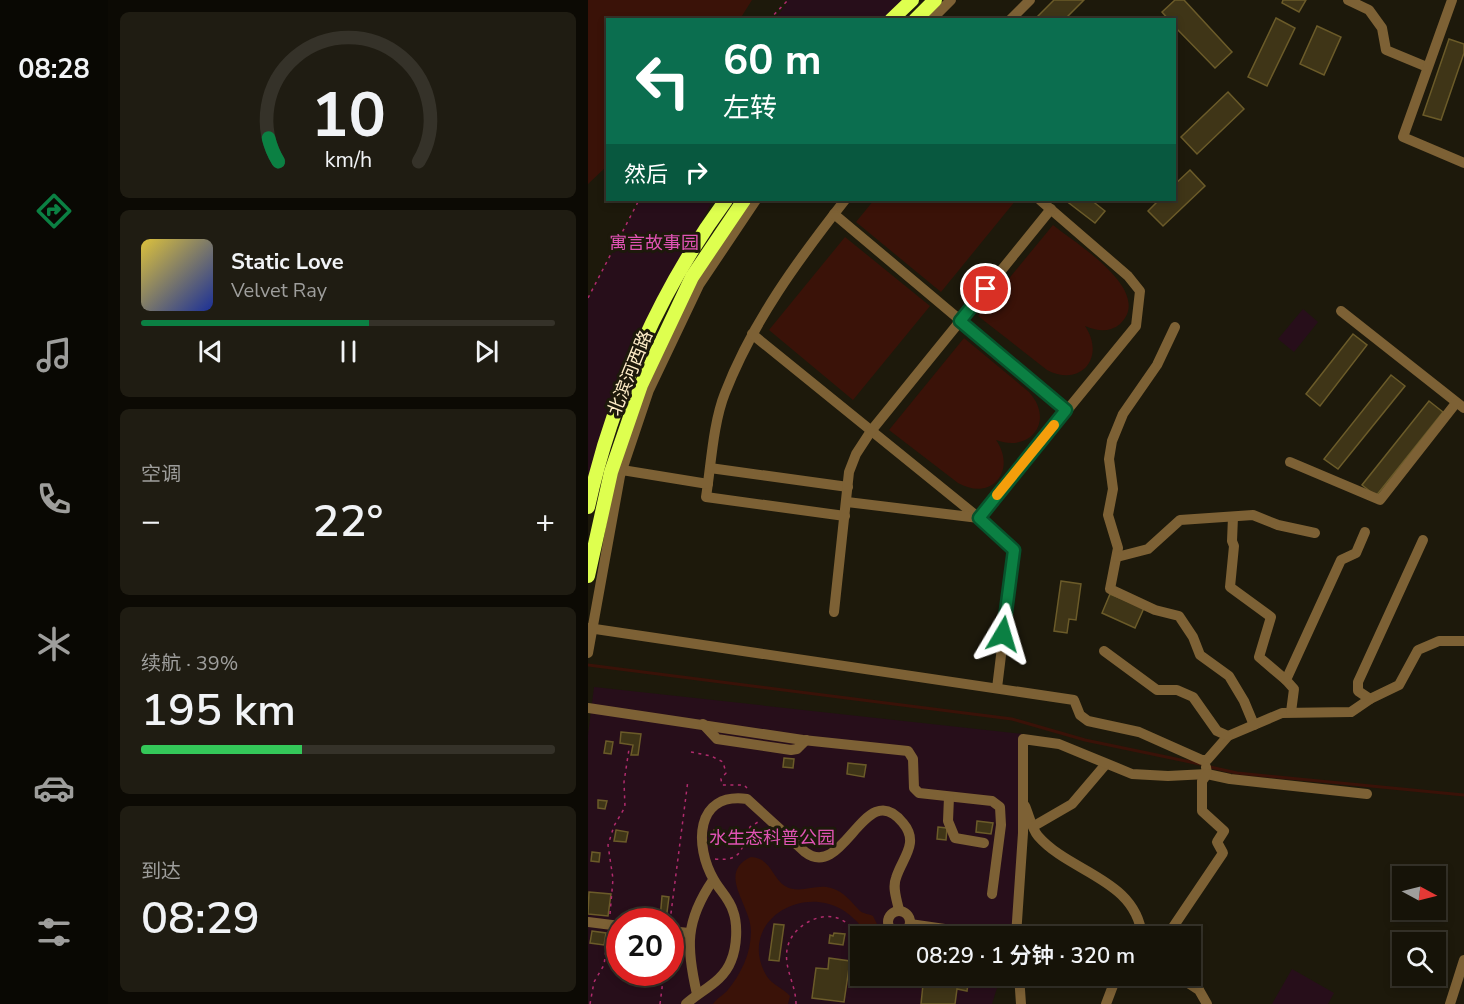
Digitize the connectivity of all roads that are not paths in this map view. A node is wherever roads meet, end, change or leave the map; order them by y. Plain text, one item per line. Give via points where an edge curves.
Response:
1 (912, 0) edge
2 (935, 0) edge
3 (951, 0) edge
4 (1030, 0) edge
5 (1347, 0) edge
6 (1452, 0) edge
7 (893, 18) edge
8 (917, 18) edge
9 (933, 18) edge
10 (1012, 18) edge
11 (1427, 67) junction
12 (1464, 163) edge
13 (725, 201) edge
14 (743, 201) edge
15 (755, 201) edge
16 (844, 201) edge
17 (1041, 201) edge
18 (1051, 208) junction
19 (834, 214) junction
20 (1341, 311) dead end
21 (960, 321) junction
22 (1175, 327) dead end
23 (752, 334) junction
24 (1460, 405) edge
25 (1066, 410) junction
26 (871, 431) junction
27 (1290, 462) dead end
28 (710, 468) junction
29 (622, 470) junction
30 (708, 483) junction
31 (848, 487) junction
32 (847, 502) junction
33 (588, 507) edge
34 (845, 516) junction
35 (1233, 517) junction
36 (979, 518) junction
37 (1365, 532) dead end
38 (1315, 533) dead end
39 (1423, 540) dead end
40 (1116, 557) junction
41 (588, 576) edge
42 (834, 612) dead end
43 (591, 629) edge
44 (1464, 641) edge
45 (1104, 651) dead end
46 (588, 652) edge
47 (1286, 680) junction
48 (996, 688) junction
49 (1370, 699) junction
50 (588, 708) edge
51 (1291, 712) junction
52 (1254, 724) junction
53 (1228, 736) junction
54 (1106, 764) junction
55 (1206, 768) junction
56 (1366, 794) dead end
57 (949, 797) junction
58 (1023, 800) junction
59 (1034, 826) junction
60 (984, 843) dead end
61 (713, 880) junction
62 (992, 894) dead end
63 (899, 910) junction
64 (588, 922) edge
65 (606, 924) edge
66 (910, 924) junction
67 (924, 926) edge
68 (1017, 926) edge
69 (1141, 926) edge
70 (1174, 926) edge
71 (684, 932) edge
72 (689, 933) junction
73 (1464, 960) edge
74 (1020, 986) edge
75 (1113, 986) edge
76 (1193, 986) edge
77 (698, 994) junction
78 (686, 1004) edge
79 (1021, 1004) edge
80 (1106, 1004) edge
81 (1207, 1004) edge
82 (1450, 1004) edge

1 - 7 main road
2 - 8 main road
3 - 9 street
4 - 10 street
5 - 11 street via 1370,10 1383,28 1386,50
6 - 11 street
11 - 12 street via 1403,137
13 - 33 main road, 北滨河西路 via 709,222 650,327 617,403
14 - 41 main road, 北滨河西路 via 692,277 641,385 611,472
15 - 29 street via 699,285 649,390
16 - 19 street
17 - 18 street
18 - 21 street
18 - 25 street via 1140,291 1136,326
19 - 21 street
19 - 23 street via 787,275
20 - 24 street
21 - 25 street
21 - 26 street
22 - 40 street via 1112,441 1109,459 1113,489 1108,515 1116,538
23 - 26 street
23 - 28 street via 724,395
24 - 27 street via 1380,500
25 - 36 street
26 - 31 street via 856,454
26 - 36 street
28 - 30 street
28 - 31 street
29 - 30 street
29 - 43 street
30 - 34 street via 706,497
31 - 32 street
32 - 34 street
32 - 36 street
34 - 42 street
35 - 38 street via 1253,515
35 - 40 street via 1180,520 1148,549
35 - 47 street via 1230,587 1271,617 1259,657
36 - 48 street via 1014,550
37 - 47 street via 1356,553 1341,560
39 - 49 street via 1358,682 1358,691
40 - 52 street via 1110,589 1155,610 1179,616 1200,655 1229,676
43 - 46 street
43 - 48 street
44 - 49 street via 1439,641 1418,650 1399,685
45 - 53 street via 1157,690 1177,690 1193,697 1217,731
47 - 51 street via 1294,689
48 - 55 street via 1074,700 1080,716 1088,721 1139,732 1202,760
49 - 51 street via 1351,712
50 - 57 street via 908,751 913,759 914,788 925,795
51 - 52 street
52 - 53 street
53 - 55 street
54 - 55 street via 1132,774 1168,776
54 - 58 street via 1059,744 1023,739
54 - 59 street via 1072,804
55 - 56 street via 1230,779
55 - 70 street via 1202,811 1224,831 1217,842 1223,853
57 - 60 street via 948,821 955,838
57 - 62 street via 992,801 1000,807
58 - 59 street
58 - 68 street
59 - 69 street via 1037,835 1104,879 1125,898
61 - 63 street via 706,857 703,819 723,800 747,799 815,858 835,851 873,812 886,812 899,819 910,835 895,880
61 - 72 street
61 - 77 street via 726,894 734,913 734,945 731,960 720,978
63 - 66 street via 909,916
63 - 66 street via 889,916 891,929 906,930
64 - 65 street
66 - 67 street
71 - 72 street
72 - 77 street via 689,959
73 - 82 street
74 - 79 street
75 - 80 street
76 - 81 street
77 - 78 street

